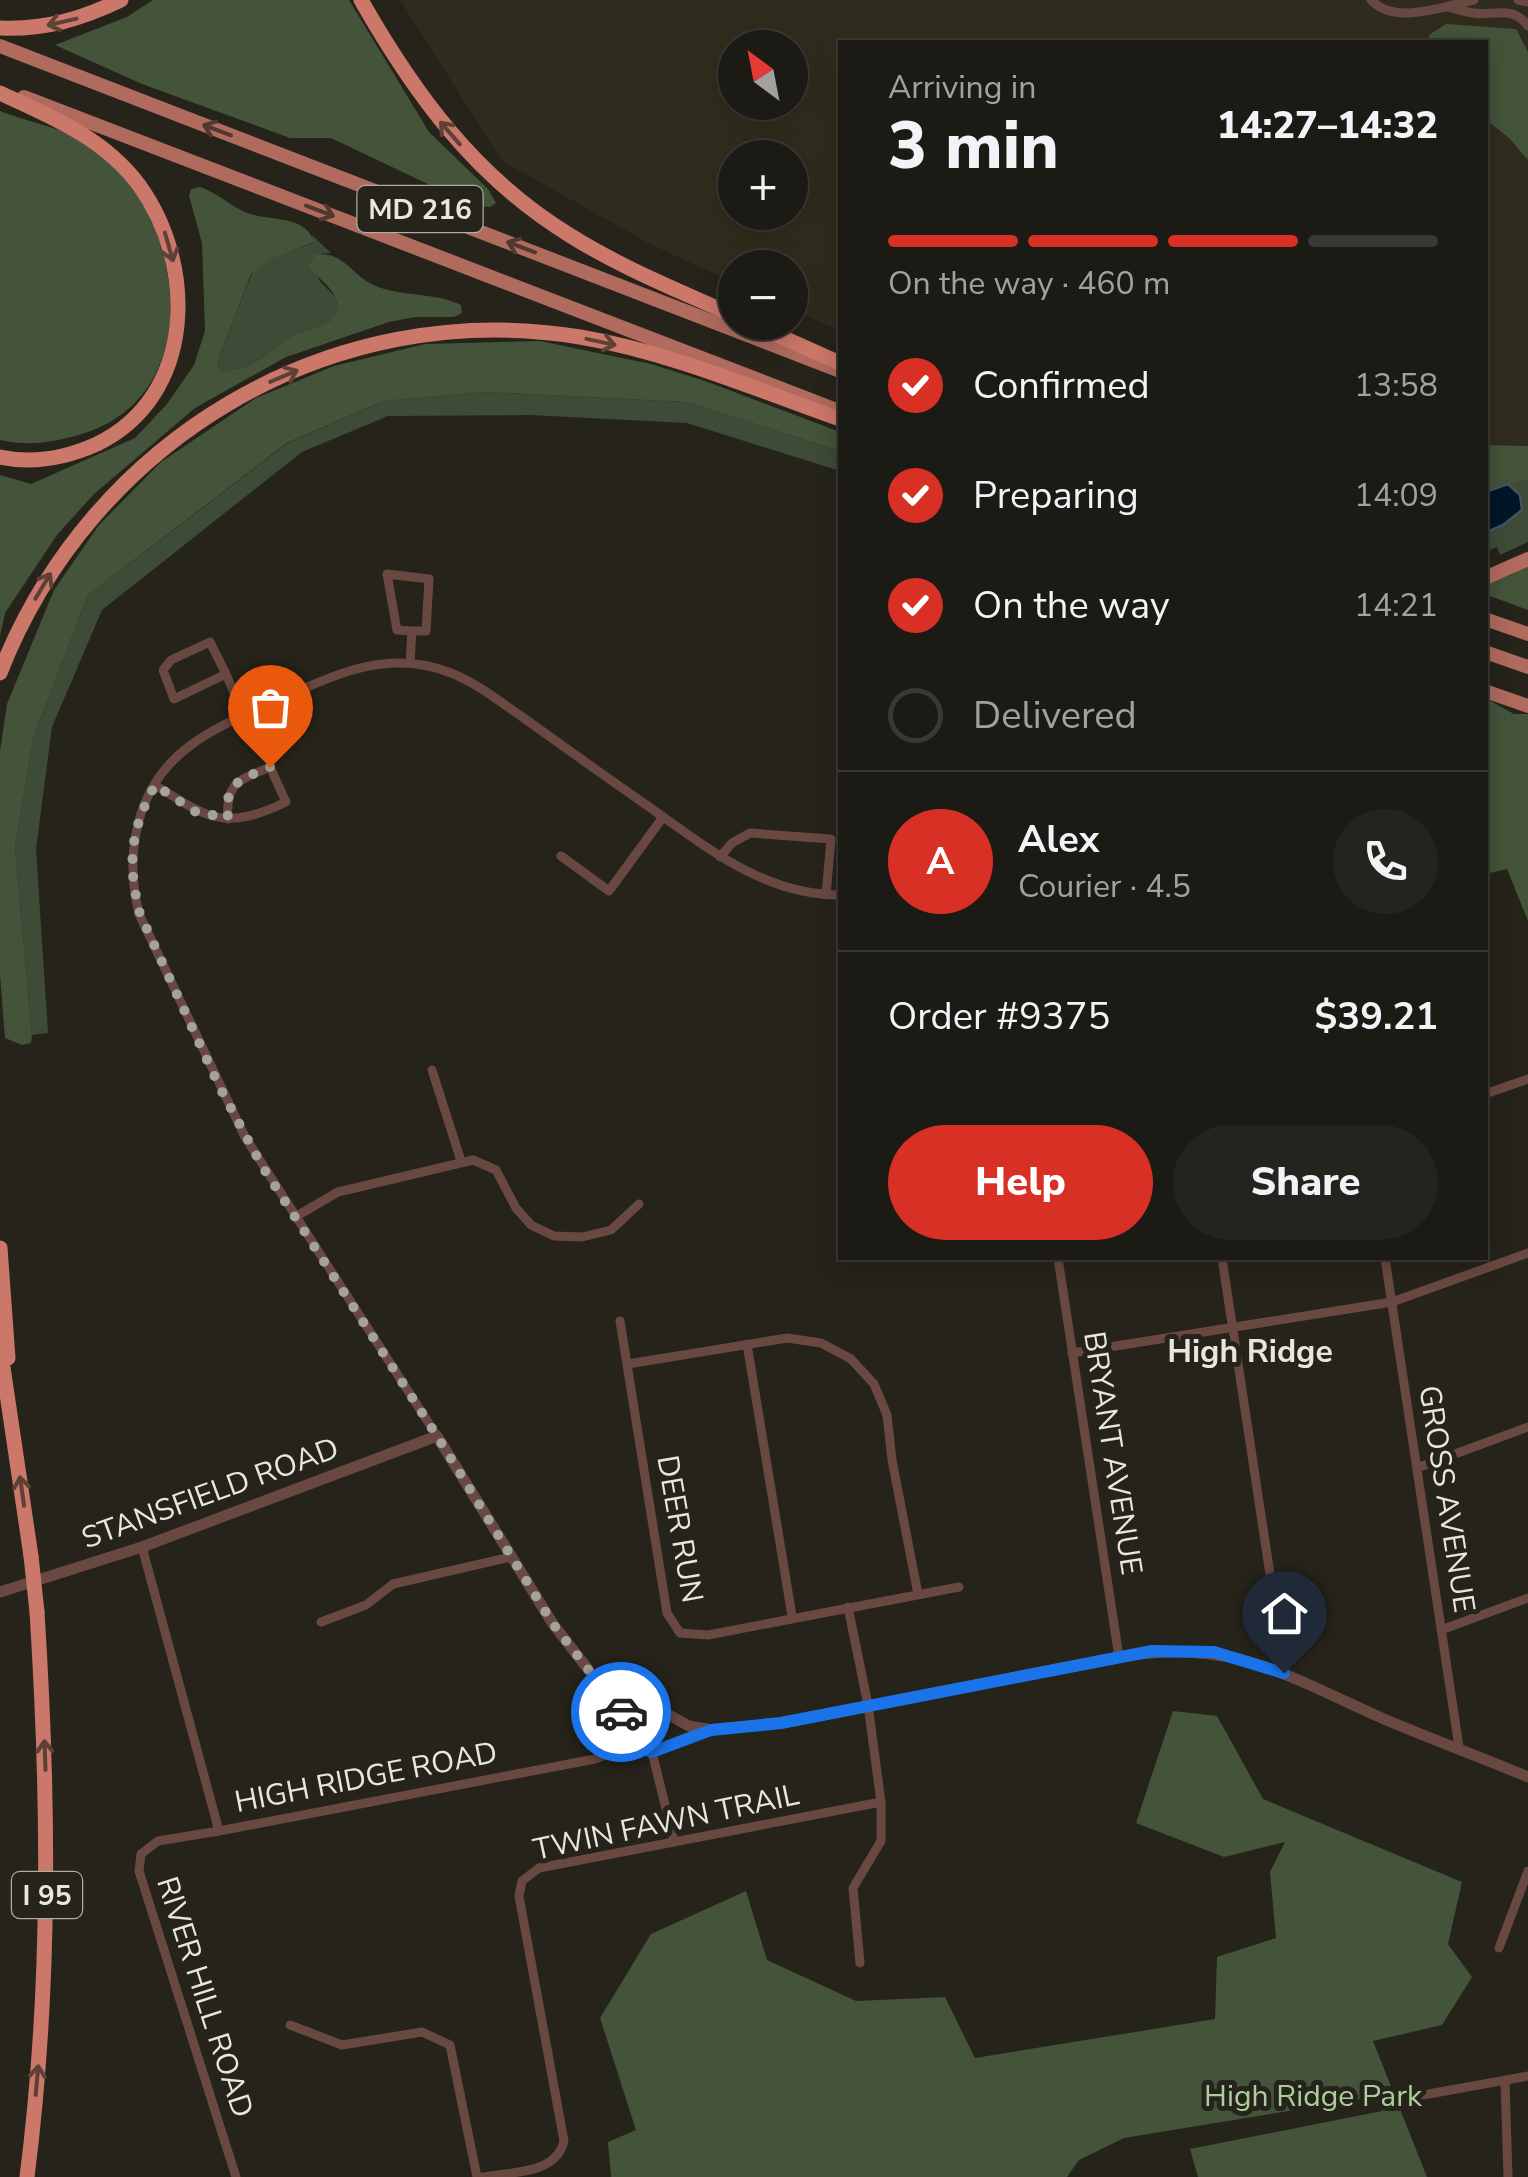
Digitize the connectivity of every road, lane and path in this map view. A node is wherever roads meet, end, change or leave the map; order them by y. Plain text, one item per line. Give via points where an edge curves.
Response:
1 (121, 0) edge
2 (361, 0) edge
3 (1372, 0) edge
4 (1474, 0) edge
5 (1518, 0) edge
6 (1528, 2) edge
7 (1445, 6) junction
8 (1528, 26) edge
9 (0, 28) edge
10 (0, 46) edge
11 (0, 90) edge
12 (718, 308) edge
13 (788, 340) edge
14 (838, 362) edge
15 (838, 370) edge
16 (838, 414) edge
17 (838, 414) edge
18 (0, 457) edge
19 (1528, 560) edge
20 (1488, 577) edge
21 (1488, 620) edge
22 (412, 631) junction
23 (1528, 634) edge
24 (1488, 653) edge
25 (410, 663) junction
26 (1528, 667) edge
27 (0, 673) edge
28 (226, 674) junction
29 (1488, 692) edge
30 (1528, 706) edge
31 (244, 716) junction
32 (155, 785) junction
33 (663, 817) junction
34 (228, 818) junction
35 (561, 856) dead end
36 (720, 857) junction
37 (838, 894) edge
38 (826, 895) junction
39 (432, 1070) dead end
40 (1528, 1078) edge
41 (1488, 1093) edge
42 (461, 1161) junction
43 (639, 1204) dead end
44 (295, 1217) junction
45 (0, 1248) edge
46 (1528, 1253) edge
47 (1058, 1260) edge
48 (1222, 1260) edge
49 (1386, 1260) edge
50 (1392, 1302) junction
51 (620, 1320) dead end
52 (1232, 1328) junction
53 (747, 1344) junction
54 (0, 1347) edge
55 (1072, 1353) junction
56 (628, 1364) junction
57 (13, 1426) junction
58 (1528, 1427) edge
59 (437, 1436) junction
60 (1417, 1468) junction
61 (142, 1547) junction
62 (512, 1557) junction
63 (959, 1587) dead end
64 (0, 1592) edge
65 (918, 1594) junction
66 (1528, 1598) edge
67 (848, 1607) junction
68 (792, 1616) junction
69 (321, 1622) dead end
70 (1442, 1630) junction
71 (1119, 1656) junction
72 (1284, 1673) junction
73 (606, 1691) junction
74 (868, 1705) junction
75 (652, 1708) junction
76 (667, 1716) junction
77 (711, 1730) junction
78 (627, 1731) junction
79 (633, 1745) junction
80 (665, 1745) junction
81 (1459, 1747) junction
82 (652, 1752) junction
83 (1528, 1776) edge
84 (881, 1802) junction
85 (219, 1831) junction
86 (674, 1841) junction
87 (1528, 1871) edge
88 (1499, 1948) dead end
89 (860, 1963) dead end
90 (290, 2025) dead end
91 (1528, 2076) edge
92 (1505, 2081) junction
93 (1401, 2098) dead end
94 (27, 2177) edge
95 (236, 2177) edge
96 (480, 2177) edge
97 (1508, 2177) edge

1 -> 9 highway via 66,23
12 -> 2 highway via 571,236 490,175 424,102
3 - 7 street via 1401,14
4 - 7 street
5 - 6 street
7 - 8 street via 1475,14 1511,12
15 -> 10 main road, MD 216
11 -> 16 main road, MD 216
11 -> 18 highway via 81,132 130,174 164,230 179,302 172,355 129,423 59,457
13 - 14 highway
27 -> 17 highway via 58,560 148,460 250,390 359,348 486,330 580,337
19 - 20 main road
21 - 23 main road
22 - 22 street via 397,630 388,574 430,578 426,631
22 - 25 street
24 - 26 main road
25 - 31 street via 360,666
25 - 33 street via 452,673 484,690
28 - 28 street via 210,642 163,670 174,699
28 - 31 street
29 - 30 main road
31 - 32 street via 191,744
32 - 34 street via 196,812
32 - 44 street via 132,845 140,914 245,1136
33 - 35 street via 609,891
33 - 36 street
34 - 34 street via 286,802 270,767 234,784
36 - 38 street via 781,886
36 - 38 street via 750,833 830,839
37 - 38 street
39 - 42 street
40 - 41 street
42 - 43 street via 496,1170 530,1225 554,1236 611,1230
42 - 44 street via 338,1192
44 - 59 street
45 - 57 highway
46 - 50 street
47 - 55 street, BRYANT AVENUE
48 - 52 street
49 - 50 street, GROSS AVENUE
50 - 52 street
50 - 60 street, GROSS AVENUE
51 - 56 street, DEER RUN
52 - 55 street
52 - 72 street
53 - 56 street
53 - 65 street via 787,1338 820,1343 851,1359 874,1384 887,1415
53 - 68 street
54 - 57 highway, I 95
55 - 71 street, BRYANT AVENUE
56 - 68 street, DEER RUN via 672,1624 680,1632 708,1635
94 -> 57 highway, I 95, bridge via 41,2038 48,1852 37,1612
58 - 60 street
59 - 61 street, STANSFIELD ROAD
59 - 62 street
60 - 70 street, GROSS AVENUE
61 - 64 street, STANSFIELD ROAD
61 - 85 street, HIGH RIDGE ROAD
62 - 69 street via 393,1584 366,1605
62 - 73 street
63 - 65 street, DEER RUN
65 - 67 street, DEER RUN
66 - 70 street
67 - 68 street, DEER RUN
67 - 74 street
70 - 81 street, GROSS AVENUE
71 - 72 street via 1214,1652
71 - 74 street
72 - 81 street
73 - 75 street
73 - 78 street
74 - 77 street
74 - 84 street
75 - 76 street
75 - 78 street via 634,1714
76 - 77 street
76 - 80 street via 671,1736
77 - 80 street
78 - 79 street
79 - 82 street
79 - 85 street, HIGH RIDGE ROAD via 595,1759
80 - 82 street
81 - 83 street
82 - 86 street
84 - 86 street, TWIN FAWN TRAIL
84 - 89 street via 880,1841 853,1888
85 - 95 street, RIVER HILL ROAD via 158,1841 142,1854 139,1872
86 - 96 street, TWIN FAWN TRAIL via 539,1868 522,1882 519,1896 564,2141 549,2164
87 - 88 street
90 - 96 street via 342,2045 422,2032 450,2045
91 - 92 street
92 - 93 street
92 - 97 street

